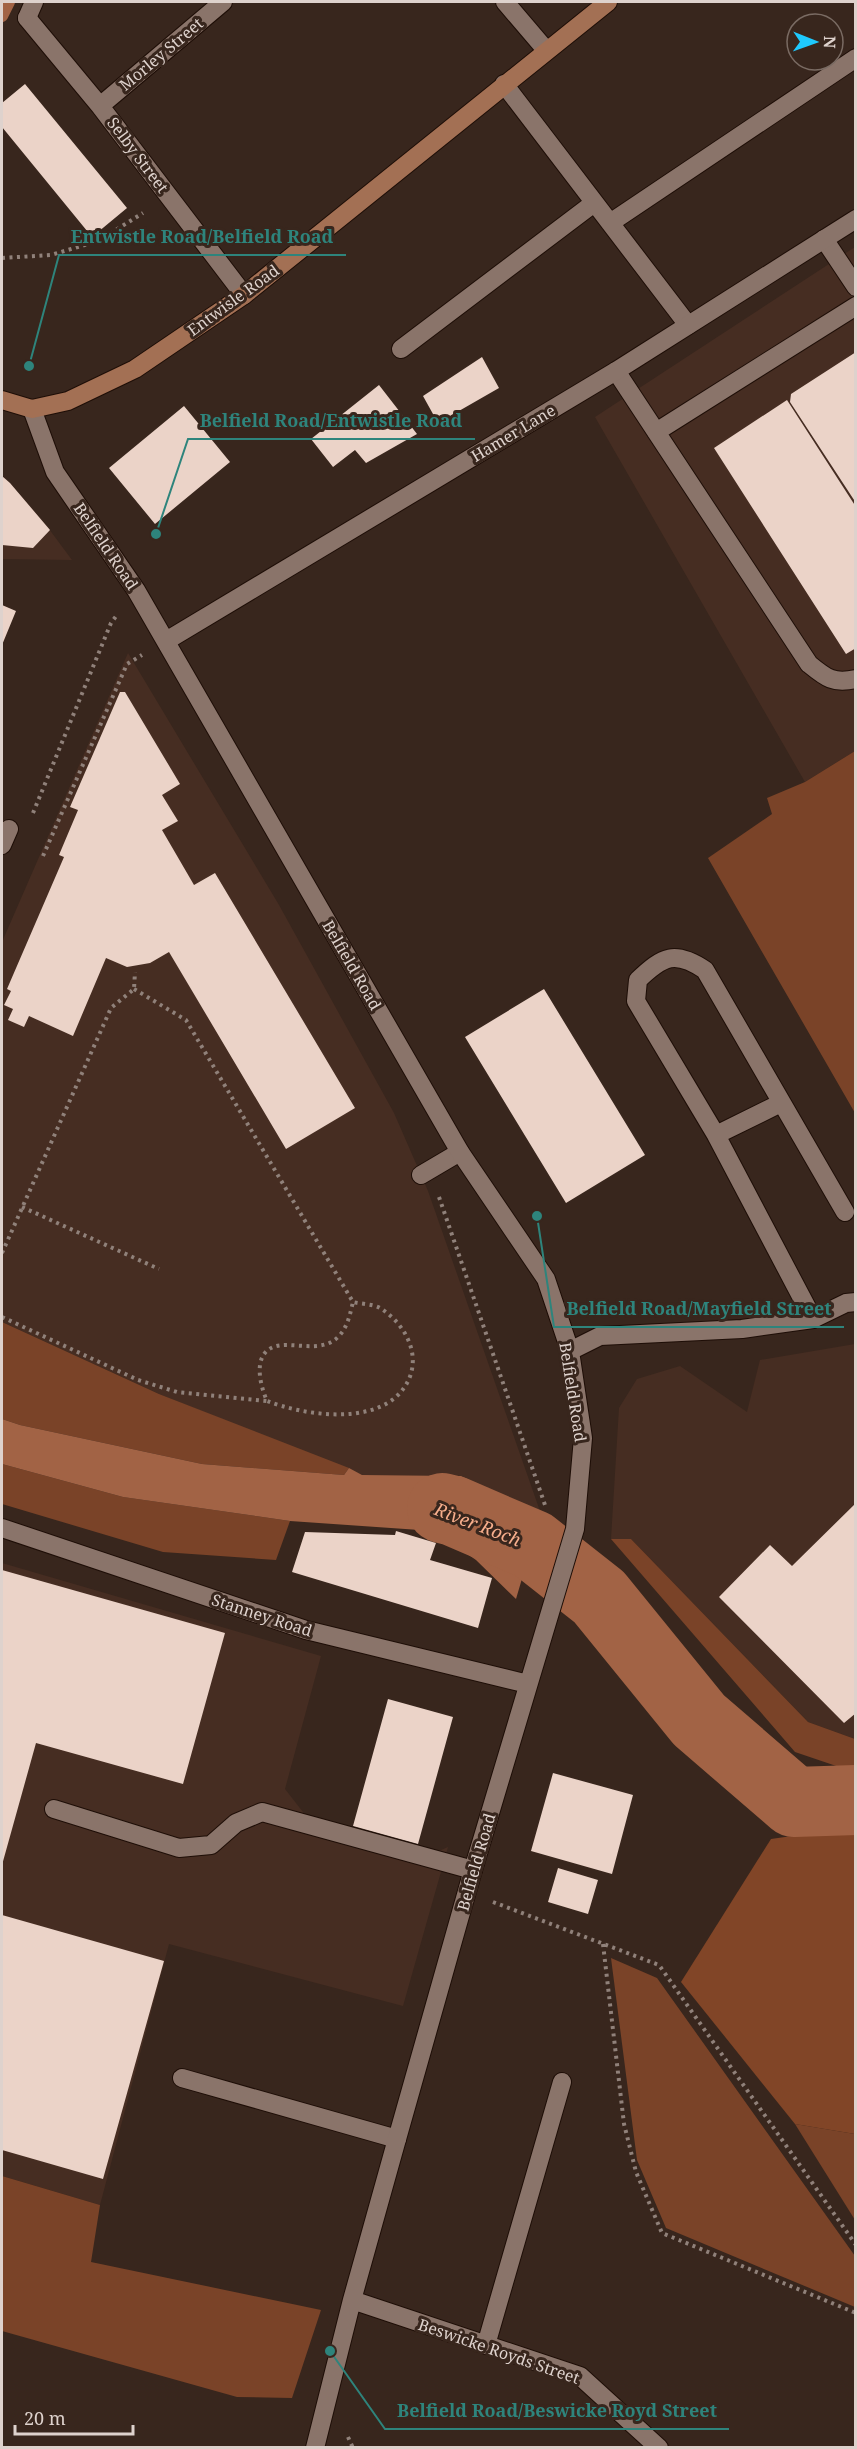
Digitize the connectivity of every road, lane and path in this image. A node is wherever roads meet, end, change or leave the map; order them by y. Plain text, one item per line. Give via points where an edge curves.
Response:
1 (223, 2) edge
2 (505, 2) edge
3 (608, 2) edge
4 (31, 10) edge
5 (546, 50) junction
6 (855, 58) edge
7 (504, 84) junction
8 (100, 106) junction
9 (167, 193) junction
10 (594, 202) junction
11 (855, 219) edge
12 (610, 223) junction
13 (824, 239) junction
14 (2, 258) edge
15 (855, 287) edge
16 (244, 295) junction
17 (855, 306) edge
18 (688, 325) junction
19 (400, 349) dead end
20 (616, 371) junction
21 (2, 400) edge
22 (32, 409) junction
23 (656, 432) junction
24 (136, 590) junction
25 (166, 641) junction
26 (855, 679) edge
27 (5, 837) edge
28 (43, 856) dead end
29 (135, 972) dead end
30 (134, 989) junction
31 (781, 1102) junction
32 (716, 1135) junction
33 (460, 1152) junction
34 (426, 1173) joint
35 (22, 1207) junction
36 (845, 1212) dead end
37 (2, 1253) edge
38 (159, 1269) dead end
39 (353, 1302) junction
40 (855, 1302) edge
41 (2, 1317) edge
42 (813, 1319) junction
43 (570, 1351) junction
44 (267, 1401) junction
45 (2, 1528) edge
46 (575, 1529) junction
47 (528, 1684) junction
48 (54, 1809) dead end
49 (473, 1870) junction
50 (467, 1893) junction
51 (603, 1944) junction
52 (182, 2078) dead end
53 (562, 2082) dead end
54 (397, 2139) junction
55 (855, 2245) edge
56 (352, 2300) junction
57 (855, 2313) edge
58 (486, 2345) junction
59 (315, 2448) edge
60 (659, 2448) edge

1 - 8 street, Morley Street
2 - 5 street
3 - 5 main road, Entwisle Road
4 - 8 street, Selby Street
5 - 7 main road, Entwisle Road
6 - 12 street
7 - 10 street
7 - 16 main road, Entwisle Road
8 - 9 street, Selby Street
9 - 14 path via 138,218 98,241 51,255
9 - 16 street, Selby Street
10 - 12 street
10 - 19 street
11 - 13 street, Hamer Lane
12 - 18 street
13 - 15 street
13 - 18 street, Hamer Lane
16 - 22 main road, Entwisle Road via 135,369 68,401
17 - 23 street
18 - 20 street, Hamer Lane
20 - 23 street
20 - 25 street, Hamer Lane
21 - 22 main road, Entwisle Road
22 - 24 street, Belfield Road via 55,472
23 - 26 street via 809,664 840,682
24 - 25 street, Belfield Road
24 - 27 path via 111,623 32,818
25 - 28 path via 126,664
25 - 33 street, Belfield Road
29 - 30 path
30 - 35 path via 111,1008
30 - 39 path via 186,1020
31 - 32 street
31 - 32 street via 705,970 688,958 672,957 650,968 638,980 636,1001
31 - 36 street
32 - 42 street
33 - 34 street
33 - 43 street, Belfield Road via 546,1278
34 - 46 path via 549,1515
35 - 37 path
35 - 38 path
39 - 44 path via 338,1338 320,1346 284,1345 270,1349 261,1359 260,1378
39 - 44 path via 379,1307 401,1328 412,1349 414,1370 399,1394 375,1408 348,1416 312,1413
40 - 42 street
41 - 44 path via 138,1380 177,1392
42 - 43 street via 742,1329 600,1336
43 - 46 street, Belfield Road via 584,1438
45 - 47 street, Stanney Road via 306,1630
46 - 47 street, Belfield Road
47 - 49 street, Belfield Road
48 - 49 street via 179,1848 211,1845 236,1823 262,1812
49 - 50 street, Belfield Road
50 - 51 path
50 - 54 street, Belfield Road
51 - 55 path via 659,1965
51 - 57 path via 624,2124 636,2172 662,2233
52 - 54 street
53 - 58 street
54 - 56 street, Belfield Road
56 - 58 street, Beswicke Royds Street
56 - 59 street, Belfield Road
58 - 60 street, Beswicke Royds Street via 580,2376

